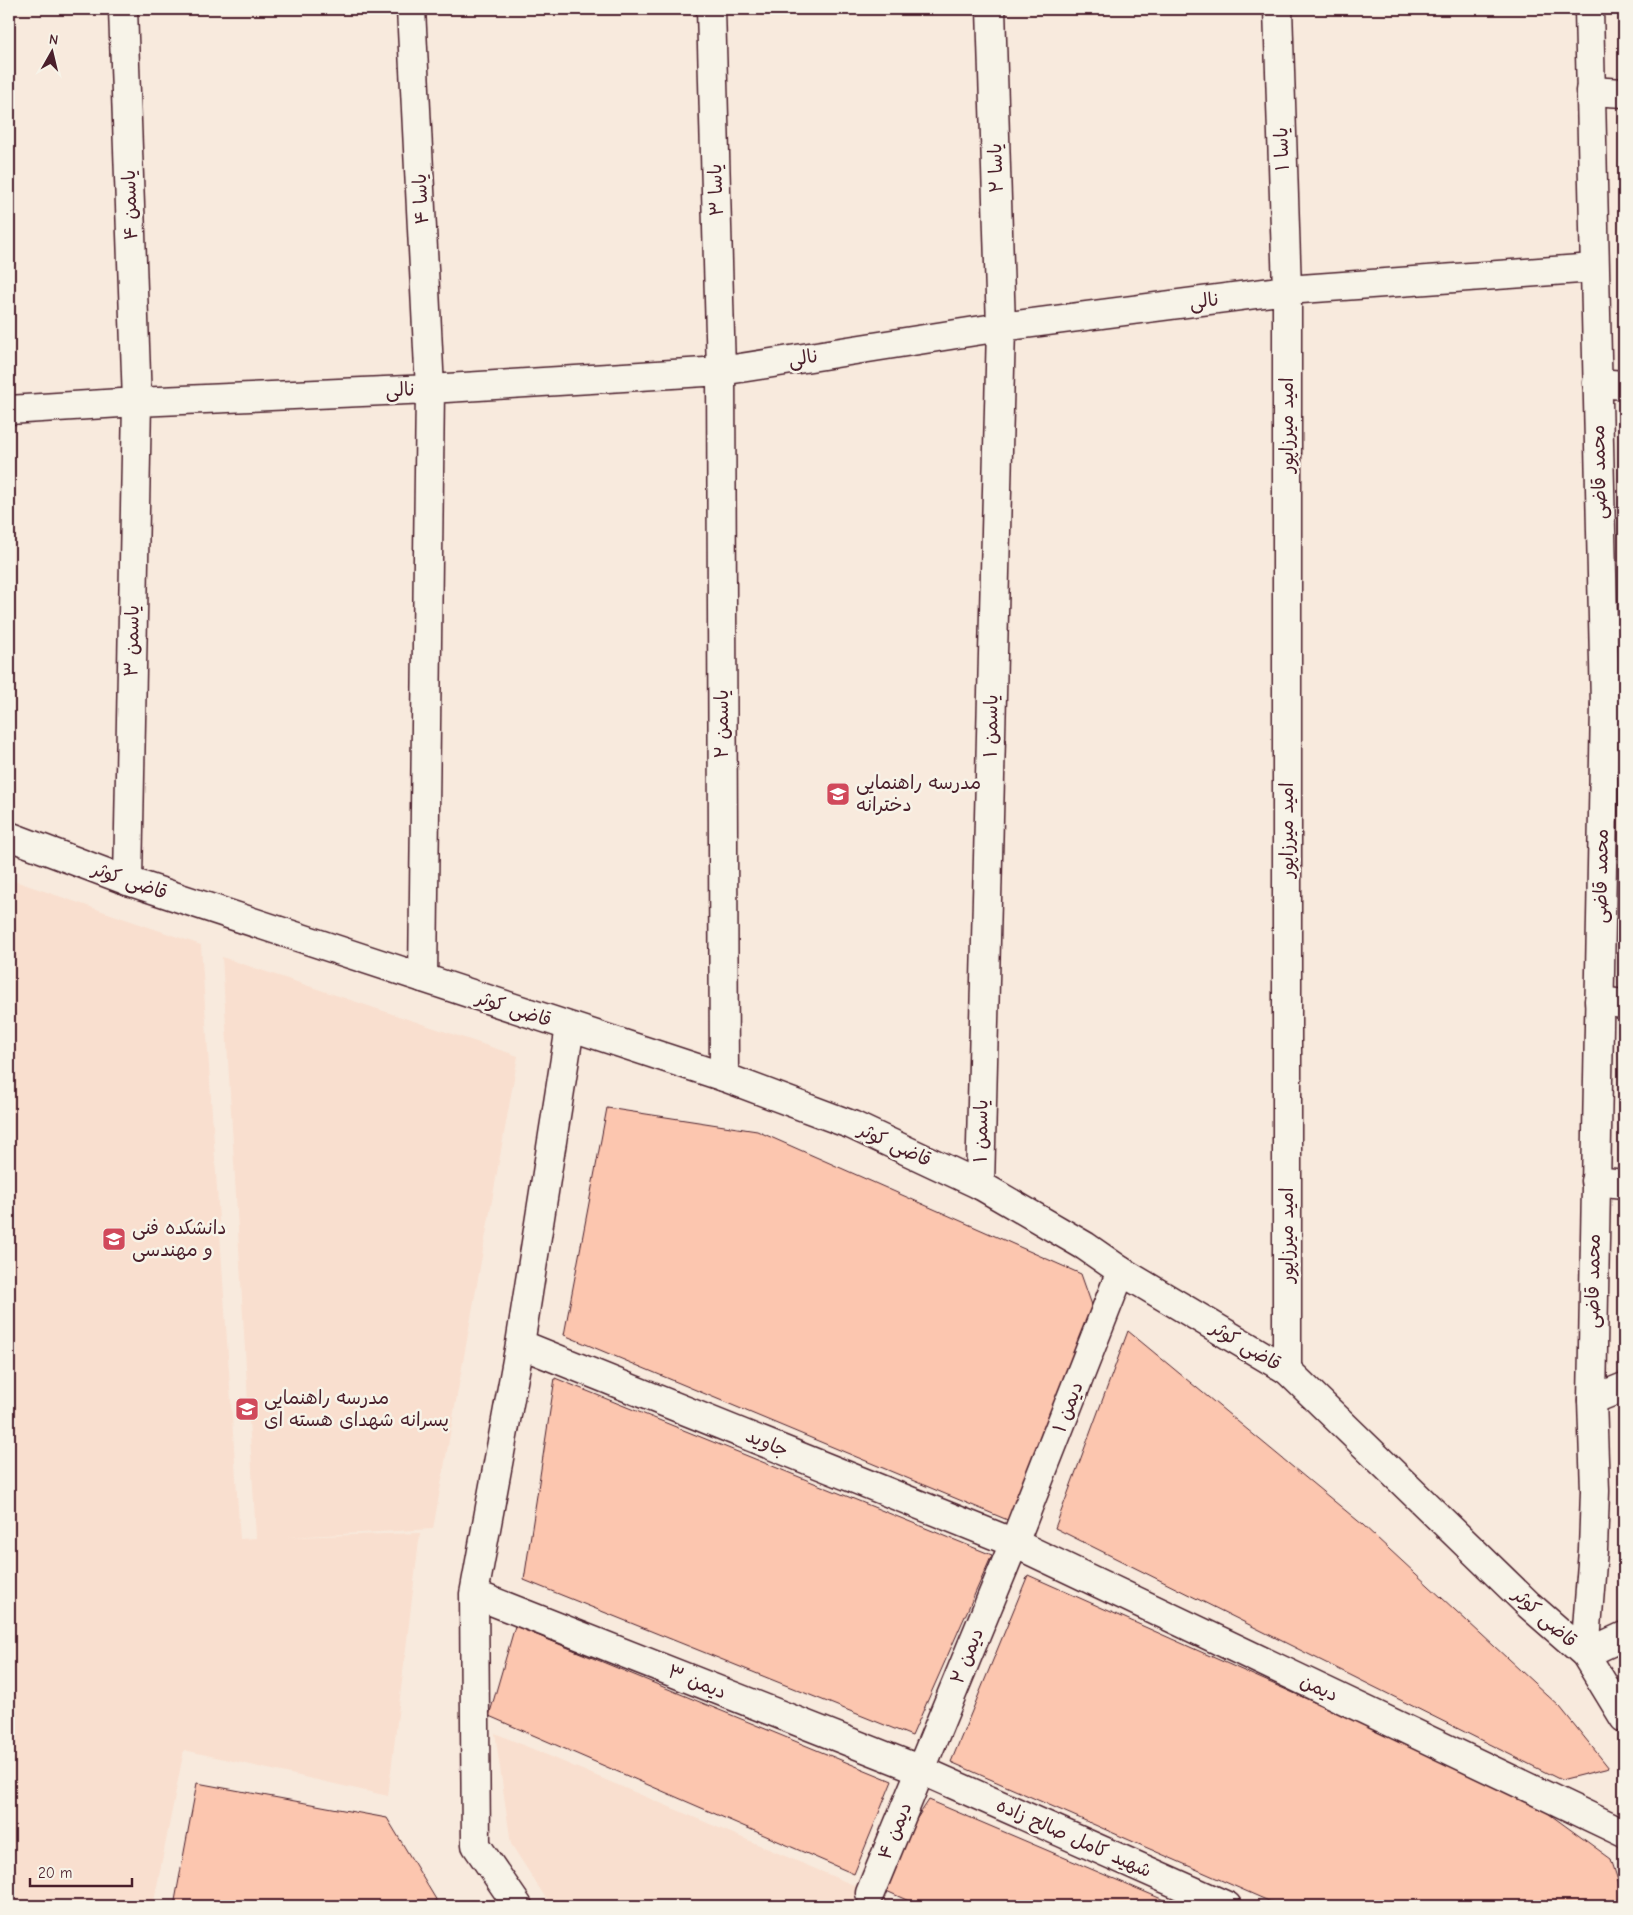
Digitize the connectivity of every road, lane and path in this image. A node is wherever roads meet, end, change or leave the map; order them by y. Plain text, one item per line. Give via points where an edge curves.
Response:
1 (123, 9) edge
2 (411, 9) edge
3 (711, 9) edge
4 (991, 9) edge
5 (1278, 9) edge
6 (1589, 9) edge
7 (1590, 91) junction
8 (1624, 93) edge
9 (1594, 268) junction
10 (1287, 290) junction
11 (1001, 327) junction
12 (721, 370) junction
13 (1597, 383) junction
14 (1624, 386) edge
15 (430, 389) junction
16 (137, 402) junction
17 (9, 410) edge
18 (1614, 706) edge
19 (9, 836) edge
20 (128, 881) junction
21 (423, 978) junction
22 (1611, 1002) edge
23 (570, 1027) junction
24 (724, 1077) junction
25 (1595, 1181) junction
26 (1624, 1184) edge
27 (980, 1185) junction
28 (1121, 1271) junction
29 (520, 1344) junction
30 (1288, 1370) junction
31 (1624, 1387) edge
32 (1592, 1400) junction
33 (1014, 1543) junction
34 (474, 1594) junction
35 (1624, 1636) edge
36 (1585, 1654) junction
37 (1624, 1718) edge
38 (921, 1770) junction
39 (1624, 1833) edge
40 (870, 1892) dead end
41 (518, 1906) edge
42 (1227, 1906) edge

1 - 16 street, یاسمن ۴
2 - 15 street, یاسا ۴
3 - 12 street, یاسا ۳
4 - 11 street, یاسا ۲
5 - 10 street, یاسا ۱
6 - 7 street, محمد قاضی
7 - 8 street
7 - 9 street, محمد قاضی
9 - 10 street, نالی
9 - 13 street, محمد قاضی
10 - 11 street, نالی
10 - 30 street, امید میرزاپور
11 - 12 street, نالی
11 - 27 street, یاسمن ۱
12 - 15 street, نالی
12 - 24 street, یاسمن ۲
13 - 14 street
13 - 18 street, محمد قاضی
15 - 16 street, نالی
15 - 21 street
16 - 17 street, نالی
16 - 20 street, یاسمن ۳
18 - 22 street, محمد قاضی
19 - 20 street, قاضی کوثر
20 - 21 street, قاضی کوثر
21 - 23 street, قاضی کوثر
22 - 25 street, محمد قاضی
23 - 24 street, قاضی کوثر
23 - 29 street
24 - 27 street, قاضی کوثر via 852,1125
25 - 26 street
25 - 32 street, محمد قاضی
27 - 28 street, قاضی کوثر via 1085,1246
28 - 30 street, قاضی کوثر
28 - 33 street, دیمن ۱
29 - 33 street, جاوید
29 - 34 street
30 - 36 street, قاضی کوثر via 1529,1605
31 - 32 street
32 - 36 street, محمد قاضی via 1593,1550
33 - 38 street, دیمن ۲
33 - 39 street, دیمن
34 - 38 street, دیمن ۳
34 - 41 street via 476,1845
35 - 36 street
36 - 37 street, قاضی کوثر
38 - 40 street, دیمن ۴
38 - 42 street, شهید کامل صالح زاده

